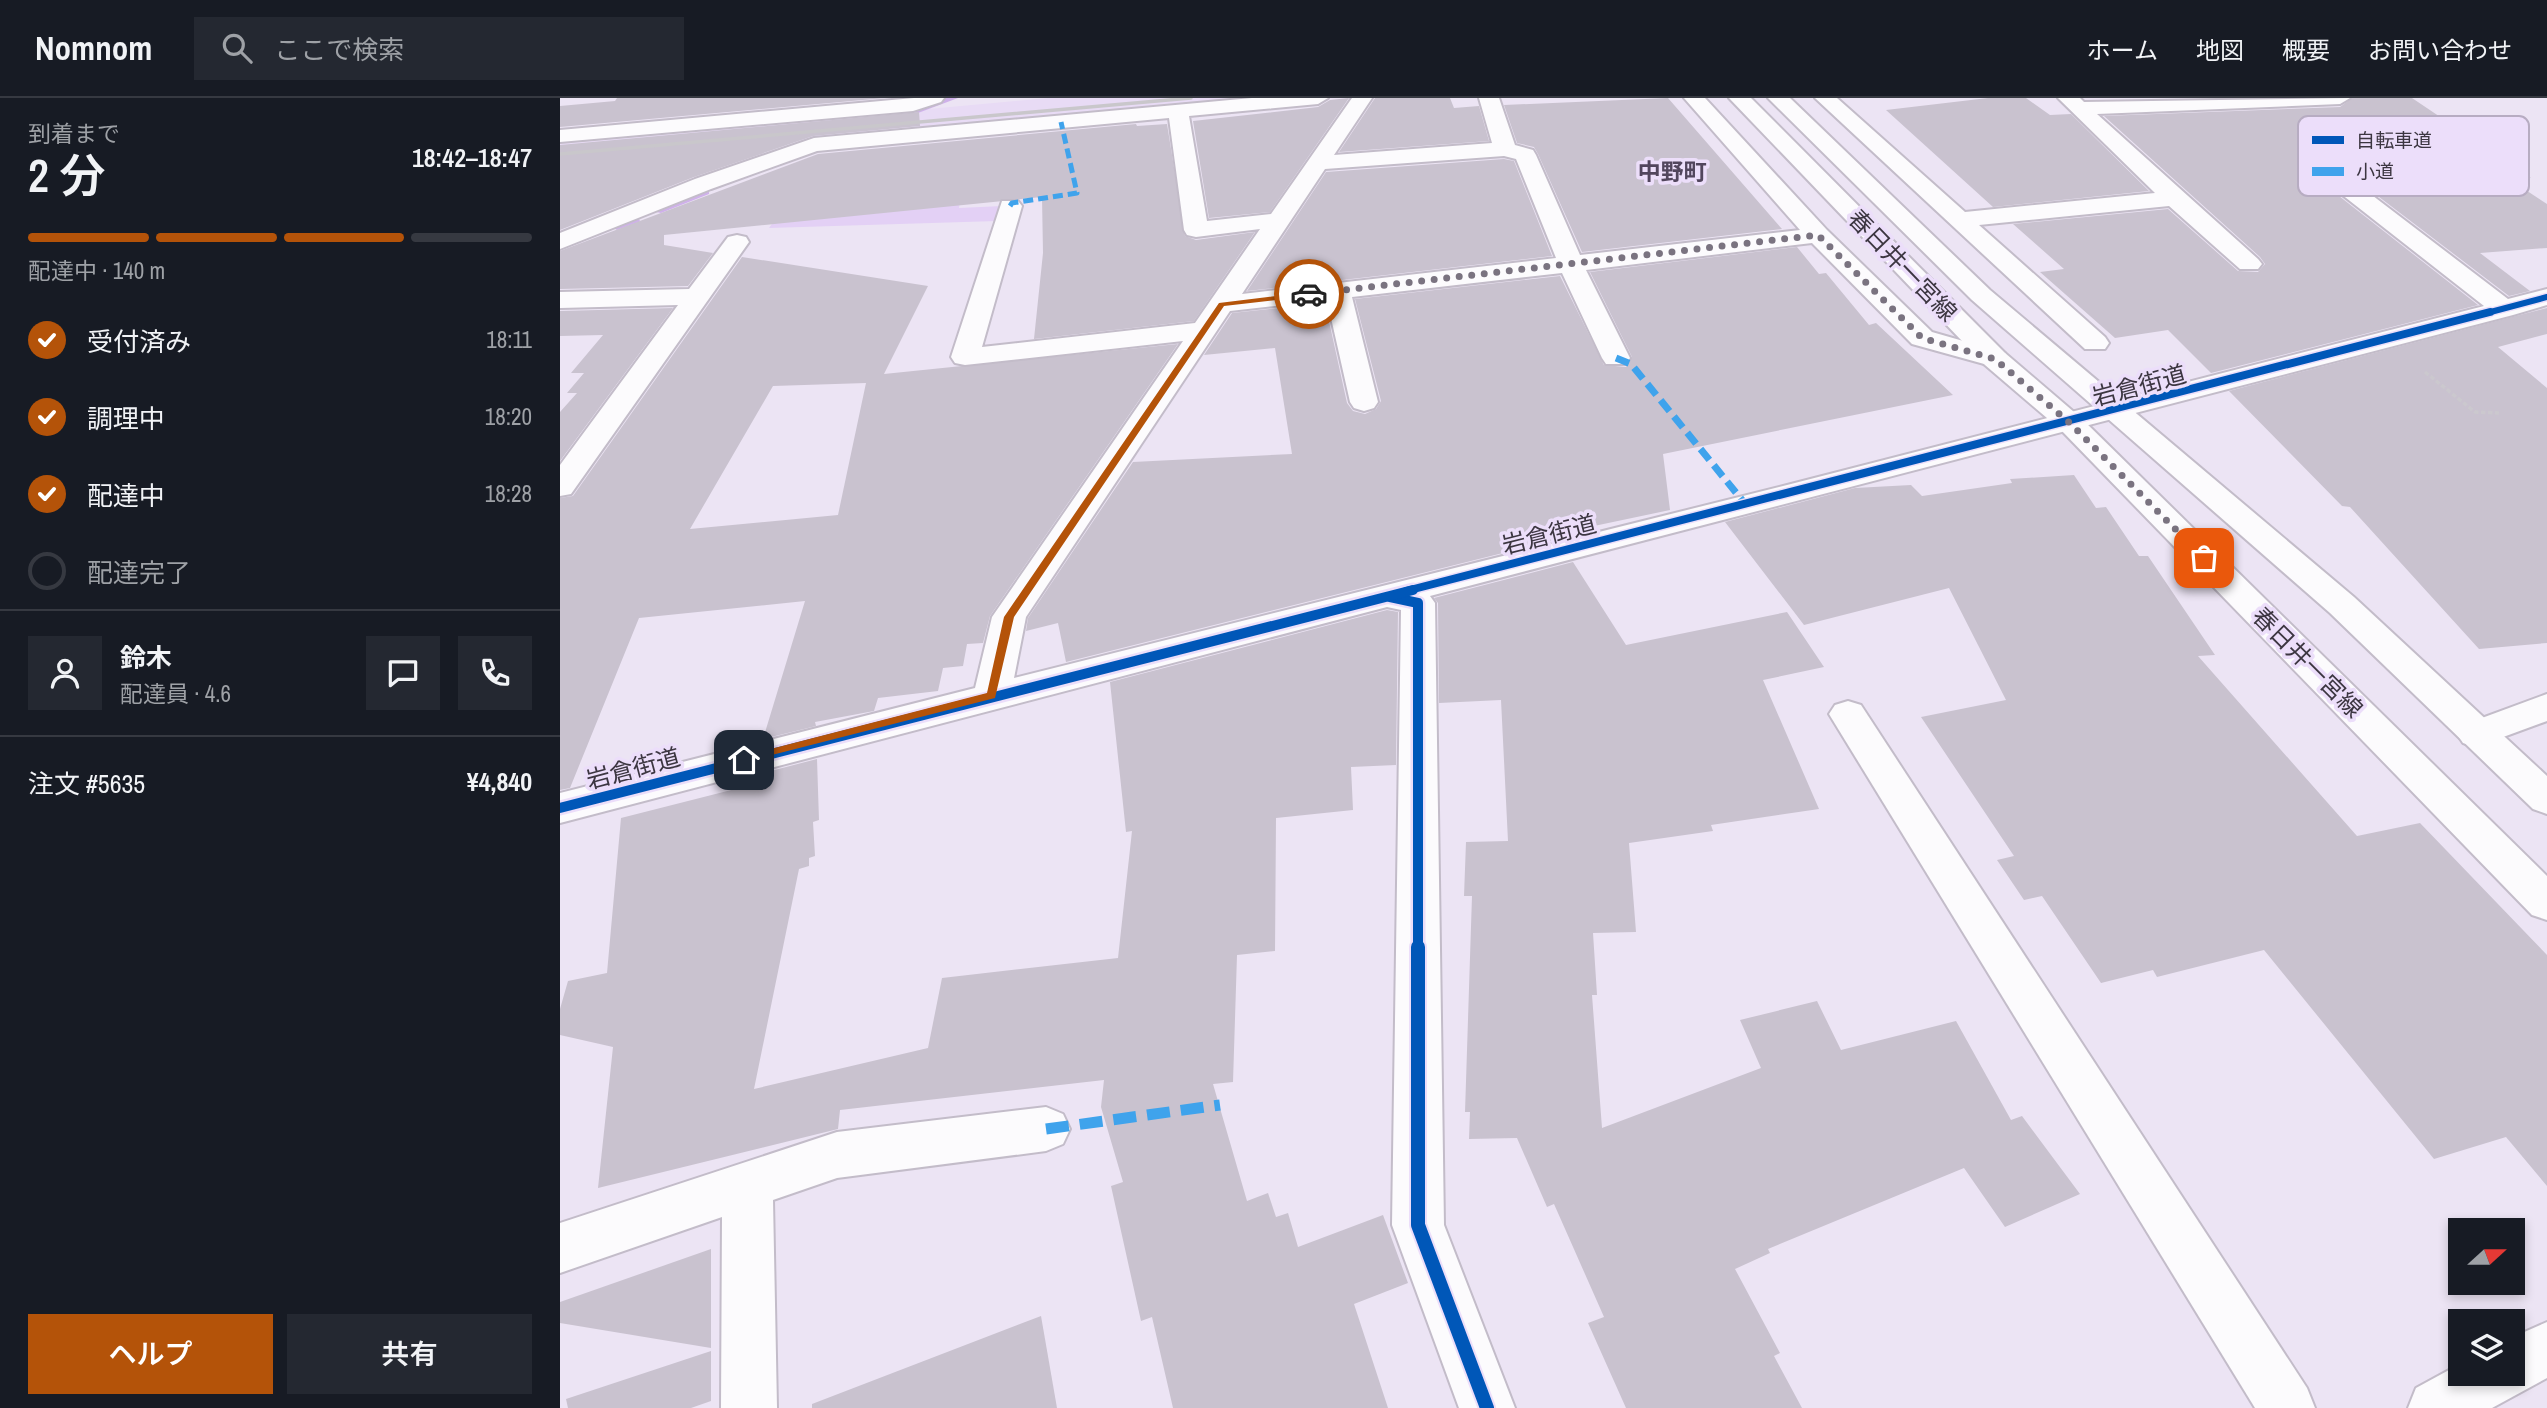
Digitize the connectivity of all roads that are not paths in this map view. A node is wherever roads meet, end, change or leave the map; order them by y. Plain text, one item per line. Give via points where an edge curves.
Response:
1 (769, 98) edge
2 (934, 98) edge
3 (1318, 98) edge
4 (1362, 98) edge
5 (1489, 98) edge
6 (1694, 98) edge
7 (1740, 98) edge
8 (1778, 98) edge
9 (1825, 98) edge
10 (2340, 98) edge
11 (2073, 103) edge
12 (1178, 111) junction
13 (755, 120) junction
14 (560, 136) edge
15 (732, 148) dead end
16 (1505, 149) junction
17 (1318, 163) junction
18 (703, 184) junction
19 (2358, 196) edge
20 (2174, 198) junction
21 (1010, 206) dead end
22 (1279, 220) junction
23 (1961, 220) junction
24 (1818, 235) junction
25 (560, 242) edge
26 (737, 242) dead end
27 (1571, 264) junction
28 (2249, 264) dead end
29 (1338, 291) junction
30 (697, 297) junction
31 (2547, 297) edge
32 (1222, 304) junction
33 (565, 305) edge
34 (2504, 309) junction
35 (1205, 330) junction
36 (2095, 344) dead end
37 (1616, 358) dead end
38 (1995, 359) junction
39 (1364, 402) dead end
40 (2117, 412) junction
41 (2071, 424) junction
42 (560, 487) edge
43 (1387, 596) junction
44 (992, 695) junction
45 (2547, 707) edge
46 (1849, 714) dead end
47 (2476, 734) junction
48 (2547, 799) edge
49 (560, 808) edge
50 (2547, 903) edge
51 (1046, 1129) dead end
52 (747, 1185) junction
53 (560, 1248) edge
54 (2547, 1349) edge
55 (2525, 1360) edge
56 (2476, 1386) edge
57 (748, 1408) edge
58 (1487, 1408) edge
59 (2287, 1408) edge
60 (2436, 1408) edge

1 - 13 street
2 - 13 street via 913,105
3 - 12 street
4 - 17 street
5 - 16 street
6 - 24 street
7 - 38 street, 春日井一宮線
8 - 40 street, 春日井一宮線 via 1981,295
9 - 23 street
10 - 11 street
11 - 20 street
12 - 18 street via 814,145
12 - 22 street via 1196,230
13 - 14 street
15 - 18 street
16 - 17 street
16 - 27 street via 1525,155
17 - 22 street
18 - 25 street
19 - 34 street
20 - 23 street
20 - 28 street
21 - 35 street via 965,357
22 - 32 street
23 - 36 street
24 - 27 street
24 - 38 street via 1922,338
26 - 30 street
27 - 29 street
27 - 37 street
29 - 32 street
29 - 39 street
30 - 33 street
30 - 42 street
31 - 34 street, 岩倉街道
32 - 35 street
34 - 40 street, 岩倉街道
35 - 44 street via 1009,617
38 - 41 street, 春日井一宮線
40 - 41 street, 岩倉街道
40 - 47 street, 春日井一宮線 via 2342,606
41 - 43 street, 岩倉街道
41 - 50 street, 春日井一宮線
43 - 44 street, 岩倉街道
43 - 58 street via 1418,603 1418,1225
44 - 49 street, 岩倉街道
45 - 47 street
46 - 59 street
47 - 48 street, 春日井一宮線
51 - 52 street via 837,1155
52 - 53 street
52 - 57 street
54 - 55 street
56 - 60 street

